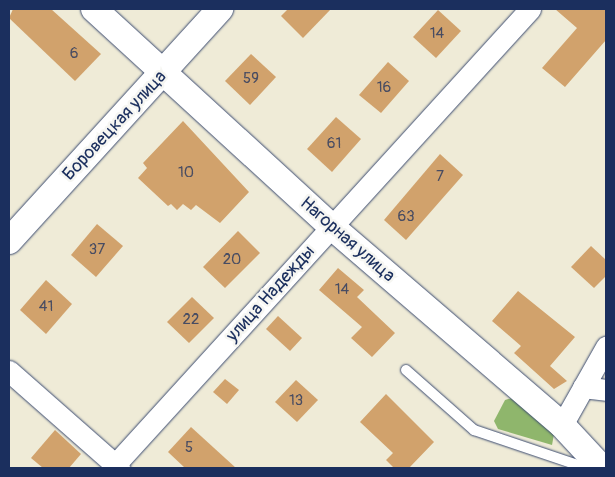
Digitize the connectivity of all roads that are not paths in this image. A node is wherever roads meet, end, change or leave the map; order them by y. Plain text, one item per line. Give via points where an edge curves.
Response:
1 (94, 9) edge
2 (220, 9) edge
3 (530, 9) edge
4 (163, 74) junction
5 (332, 228) junction
6 (9, 241) edge
7 (606, 347) edge
8 (406, 370) dead end
9 (9, 371) edge
10 (583, 387) junction
11 (606, 390) edge
12 (562, 425) junction
13 (115, 467) edge
14 (586, 468) edge
15 (602, 468) edge

1 - 4 street, Нагорная улица
2 - 4 street, Боровецкая улица
3 - 5 street, улица Надежды
4 - 5 street, Нагорная улица
4 - 6 street, Боровецкая улица
5 - 12 street, Нагорная улица
5 - 13 street, улица Надежды
7 - 10 street
8 - 14 lane via 474,430
9 - 13 street
10 - 11 street
10 - 12 street
12 - 15 street, Нагорная улица

